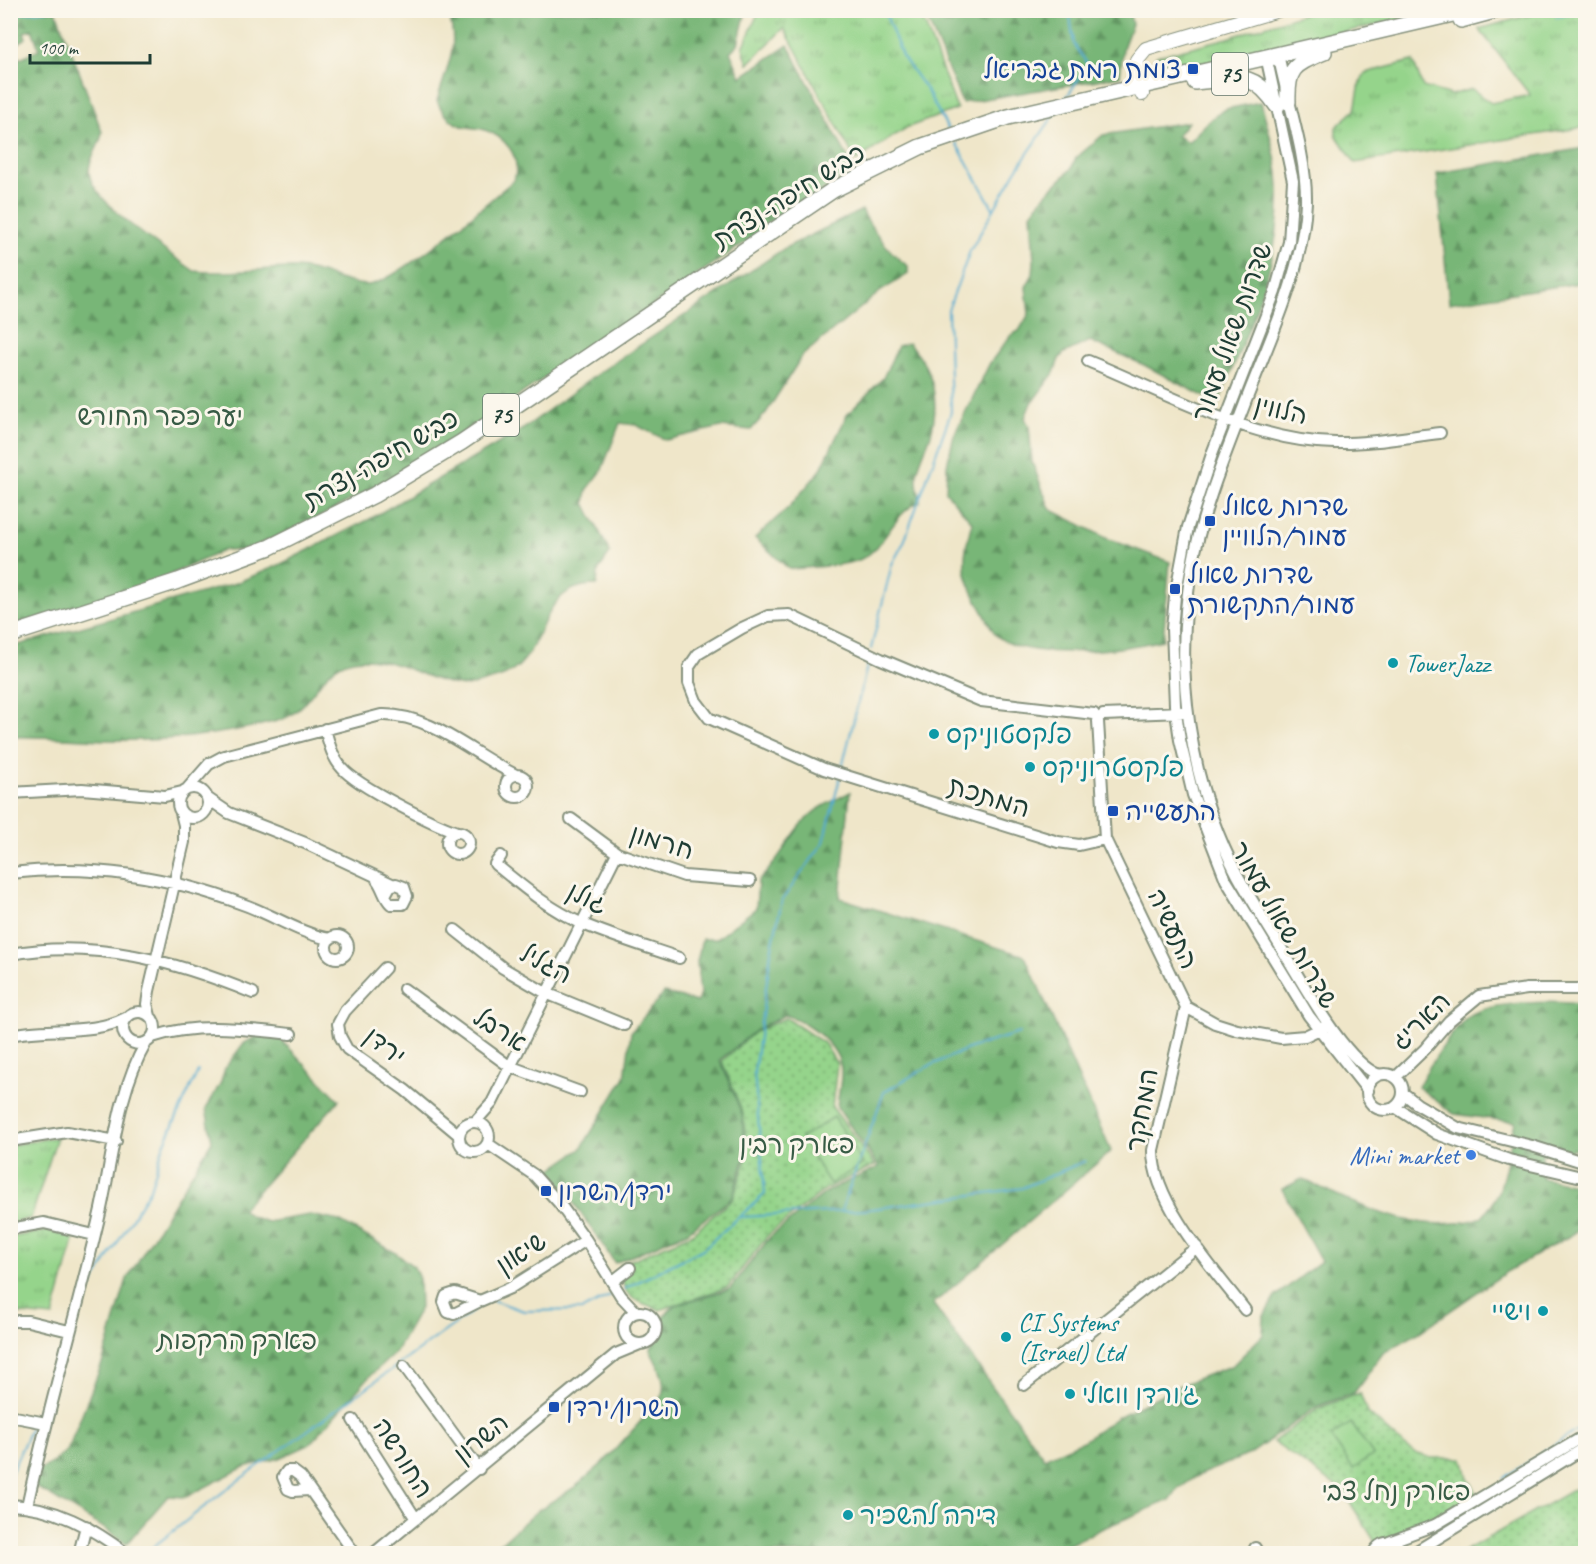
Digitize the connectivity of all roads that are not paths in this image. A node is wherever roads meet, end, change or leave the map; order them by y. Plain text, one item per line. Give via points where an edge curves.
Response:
1 (1278, 10) edge
2 (1470, 10) edge
3 (1498, 10) edge
4 (1324, 52) junction
5 (1273, 61) junction
6 (1195, 82) junction
7 (1140, 90) junction
8 (1283, 104) junction
9 (1088, 361) dead end
10 (1226, 419) junction
11 (1237, 423) junction
12 (1440, 433) dead end
13 (10, 635) edge
14 (1188, 711) junction
15 (1176, 712) junction
16 (1099, 717) junction
17 (325, 729) junction
18 (212, 762) junction
19 (494, 765) junction
20 (516, 775) junction
21 (506, 782) junction
22 (184, 791) junction
23 (10, 793) edge
24 (144, 795) junction
25 (206, 796) junction
26 (179, 811) junction
27 (231, 814) junction
28 (200, 816) junction
29 (571, 819) dead end
30 (437, 824) junction
31 (457, 832) junction
32 (1106, 839) junction
33 (447, 841) junction
34 (184, 842) junction
35 (617, 853) junction
36 (501, 856) dead end
37 (10, 873) edge
38 (376, 879) junction
39 (750, 881) dead end
40 (175, 882) junction
41 (392, 885) junction
42 (385, 895) junction
43 (581, 923) junction
44 (454, 930) dead end
45 (311, 934) junction
46 (330, 939) junction
47 (327, 950) junction
48 (10, 954) edge
49 (679, 958) dead end
50 (156, 960) junction
51 (385, 968) dead end
52 (1586, 989) edge
53 (405, 990) dead end
54 (149, 991) junction
55 (253, 993) dead end
56 (546, 993) junction
57 (1186, 1007) junction
58 (131, 1015) junction
59 (152, 1019) junction
60 (1330, 1023) junction
61 (624, 1025) dead end
62 (97, 1028) junction
63 (178, 1030) junction
64 (1319, 1030) junction
65 (291, 1034) dead end
66 (10, 1035) edge
67 (128, 1040) junction
68 (149, 1040) junction
69 (134, 1065) junction
70 (509, 1066) junction
71 (1379, 1075) junction
72 (1396, 1077) junction
73 (1368, 1091) junction
74 (580, 1092) dead end
75 (1403, 1093) junction
76 (492, 1103) junction
77 (1395, 1107) junction
78 (443, 1120) junction
79 (472, 1122) junction
80 (488, 1130) junction
81 (459, 1135) junction
82 (10, 1141) edge
83 (116, 1141) junction
84 (488, 1144) junction
85 (1586, 1163) edge
86 (1586, 1178) edge
87 (10, 1229) edge
88 (94, 1235) junction
89 (586, 1240) junction
90 (1197, 1247) junction
91 (630, 1268) dead end
92 (612, 1282) junction
93 (621, 1296) junction
94 (480, 1301) dead end
95 (1245, 1310) dead end
96 (636, 1312) junction
97 (626, 1320) junction
98 (10, 1321) edge
99 (69, 1331) junction
100 (625, 1334) junction
101 (640, 1344) junction
102 (616, 1354) junction
103 (404, 1366) dead end
104 (1024, 1385) dead end
105 (10, 1416) edge
106 (353, 1420) dead end
107 (46, 1423) junction
108 (1586, 1435) edge
109 (1586, 1447) edge
110 (479, 1469) junction
111 (309, 1490) dead end
112 (10, 1505) edge
113 (27, 1506) junction
114 (416, 1519) junction
115 (86, 1526) junction
116 (1389, 1542) junction
117 (1373, 1551) edge
118 (78, 1554) edge
119 (127, 1554) edge
120 (355, 1554) edge
121 (373, 1554) edge
122 (1403, 1554) edge
123 (1412, 1554) edge

1 - 7 main road via 1146,49 1137,60
2 - 5 highway, כביש חיפה-נצרת / 75
3 - 4 highway, כביש חיפה-נצרת / 75
4 - 5 highway, כביש חיפה-נצרת / 75
4 - 8 highway via 1293,68
5 - 6 highway, כביש חיפה-נצרת / 75
5 - 7 highway, כביש חיפה-נצרת / 75
5 - 8 street, שדרות שאול עמור
6 - 7 highway, כביש חיפה-נצרת / 75
6 - 8 highway via 1248,78
7 - 13 highway, כביש חיפה-נצרת / 75 via 1008,117 920,147 833,190 462,442 374,495 270,547
8 - 10 street, שדרות שאול עמור via 1293,181 1289,242 1275,292
8 - 11 street, שדרות שאול עמור via 1305,180 1301,244 1287,296
9 - 10 street, הלווין
10 - 11 street, הלווין
10 - 15 street, שדרות שאול עמור via 1188,526 1180,563 1172,629
11 - 12 street, הלווין via 1294,439 1335,444
11 - 14 street, שדרות שאול עמור via 1203,520 1192,568 1184,630
14 - 15 street, המתכת
14 - 60 street, שדרות שאול עמור via 1205,792 1237,874
15 - 16 street, המתכת
15 - 64 street, שדרות שאול עמור via 1193,795 1218,862
16 - 32 street, התעשיה
16 - 32 street, המתכת via 981,701 789,615 768,616 698,654 689,667 689,683 696,701 709,718 824,769 1058,842 1079,845
17 - 18 street
17 - 19 street via 381,715 406,717 429,725
17 - 30 street via 334,756 348,774
18 - 22 street
18 - 25 street via 204,774
19 - 20 street
19 - 21 street
20 - 21 street
20 - 21 street via 527,781 523,795 512,795
22 - 24 street via 165,796
22 - 25 street via 194,788
22 - 26 street via 178,798
23 - 24 street via 82,789
24 - 26 street via 172,802
25 - 27 street
25 - 28 street via 208,806
26 - 28 street via 189,818
26 - 34 street
27 - 28 street
27 - 38 street via 305,843
28 - 34 street
29 - 35 street, חרמון
30 - 31 street
30 - 33 street
31 - 33 street
31 - 33 street via 467,838 466,850 452,852
32 - 57 street, התעשיה
34 - 40 street
35 - 39 street, חרמון via 684,876
35 - 43 street
36 - 43 street, גולן via 495,864 529,892
37 - 40 street via 87,870
38 - 41 street
38 - 42 street
40 - 45 street via 256,909
40 - 50 street
41 - 42 street
41 - 42 street via 404,887 405,902 391,904
43 - 49 street, גולן
43 - 56 street
44 - 56 street, הגליל via 503,968
45 - 46 street
45 - 47 street
46 - 47 street
46 - 47 street via 336,936 345,940 347,952 344,957 335,958
48 - 50 street via 75,949
50 - 54 street
50 - 55 street
51 - 78 street, ירדן via 345,1011 338,1024 340,1036 348,1049
52 - 72 street, האריג via 1527,989 1479,996 1449,1021
53 - 70 street, ארבל
54 - 58 street
54 - 59 street via 147,1004
56 - 61 street, הגליל
56 - 70 street
57 - 64 street, התעשיה via 1215,1023 1281,1038
57 - 90 street, המחקר via 1153,1163 1165,1195
58 - 59 street
58 - 62 street
58 - 67 street via 123,1028
59 - 63 street
59 - 68 street
60 - 64 street, התעשיה
60 - 71 street, שדרות שאול עמור via 1363,1065
62 - 66 street via 44,1029
62 - 67 street
63 - 65 street via 228,1028
63 - 68 street
64 - 73 street, שדרות שאול עמור
67 - 68 street
67 - 69 street
68 - 69 street
69 - 83 street
70 - 74 street, ארבל
70 - 76 street
71 - 72 street
71 - 73 street
72 - 75 street
73 - 77 street via 1369,1100 1378,1108
75 - 77 street
75 - 85 street via 1458,1128
76 - 79 street
76 - 80 street
77 - 86 street via 1437,1134 1509,1160
78 - 79 street, ירדן
78 - 81 street, ירדן
79 - 80 street
79 - 81 street
80 - 84 street
81 - 84 street via 467,1151 481,1151
82 - 83 street via 67,1132
83 - 88 street
84 - 89 street via 534,1175
87 - 88 street via 44,1223
88 - 99 street
89 - 92 street
89 - 94 street, שיאון via 510,1288
90 - 95 street, המחקר
90 - 104 street
91 - 92 street
92 - 93 street
93 - 96 street
93 - 97 street
96 - 97 street
96 - 101 street via 648,1314 656,1326 654,1336
97 - 100 street
98 - 99 street via 28,1321
99 - 107 street
100 - 101 street via 630,1341
100 - 102 street, השרון
101 - 102 street, השרון
102 - 110 street, השרון
103 - 110 street
105 - 107 street
106 - 114 street, החורשה
107 - 113 street
108 - 116 street via 1435,1525
109 - 123 street
110 - 114 street, השרון
111 - 120 street
112 - 113 street
113 - 115 street
114 - 121 street, השרון
115 - 118 street
115 - 119 street
116 - 117 street
116 - 122 street via 1399,1546

